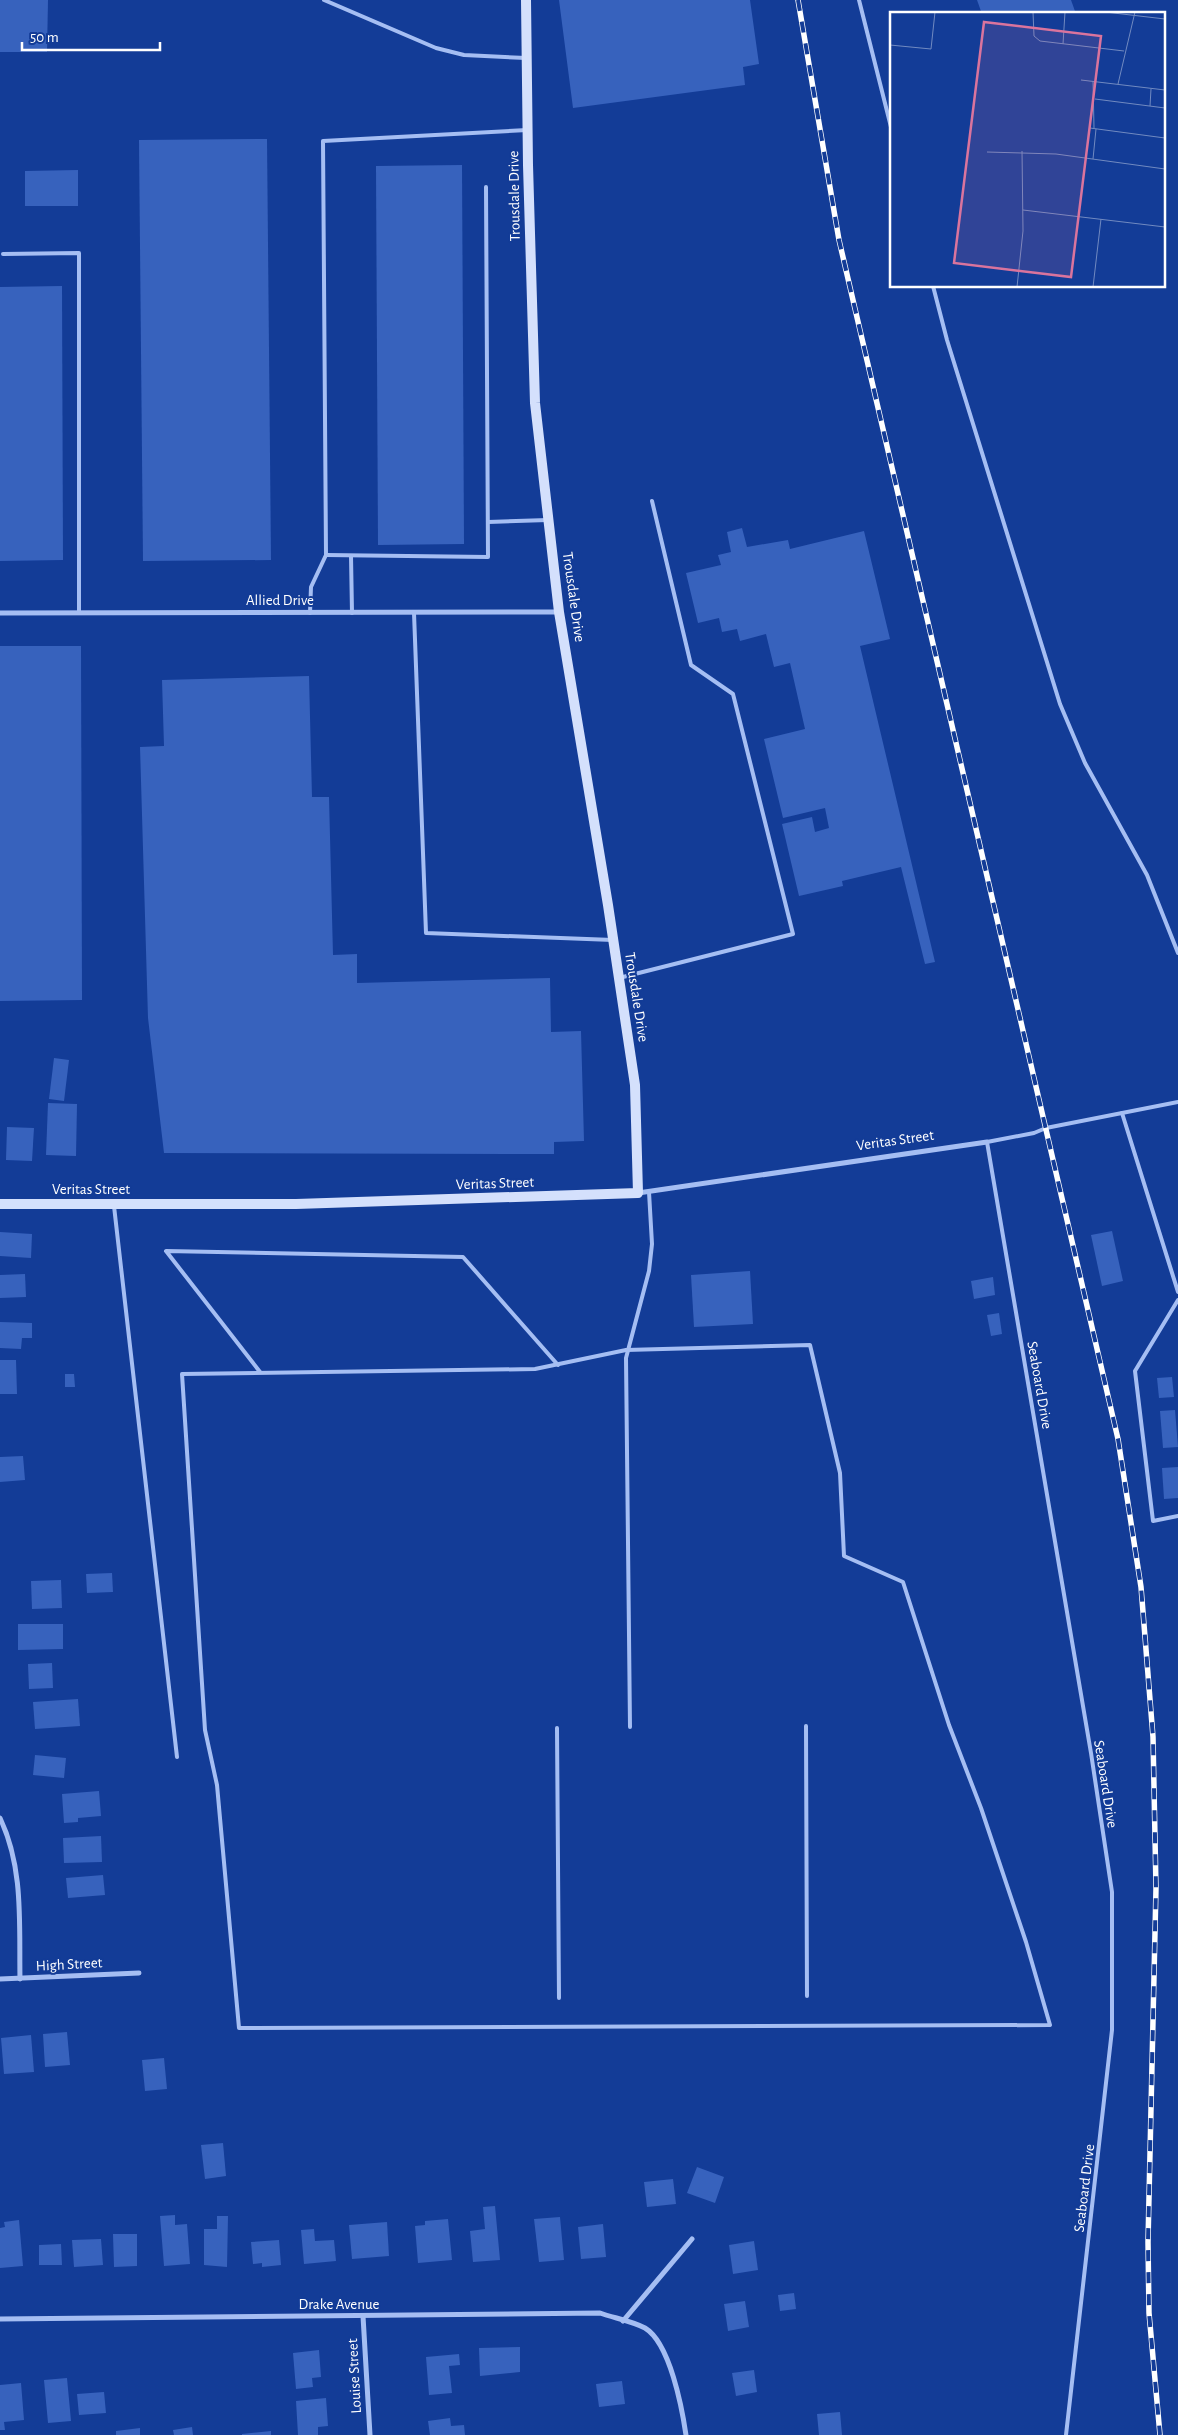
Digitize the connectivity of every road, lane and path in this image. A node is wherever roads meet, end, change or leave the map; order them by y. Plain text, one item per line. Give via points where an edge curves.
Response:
1 (324, 0) edge
2 (526, 0) edge
3 (859, 0) edge
4 (526, 58) junction
5 (890, 123) edge
6 (527, 130) junction
7 (486, 187) dead end
8 (3, 254) dead end
9 (934, 288) edge
10 (652, 502) dead end
11 (548, 520) junction
12 (488, 522) junction
13 (326, 555) junction
14 (351, 556) junction
15 (559, 612) junction
16 (0, 613) edge
17 (78, 613) junction
18 (310, 613) junction
19 (352, 613) junction
20 (414, 613) junction
21 (613, 940) junction
22 (1178, 953) edge
23 (619, 978) junction
24 (1178, 1102) edge
25 (1122, 1113) junction
26 (987, 1142) junction
27 (649, 1192) junction
28 (638, 1193) junction
29 (0, 1204) edge
30 (114, 1204) junction
31 (1178, 1292) edge
32 (1178, 1300) edge
33 (626, 1350) junction
34 (558, 1365) junction
35 (260, 1372) junction
36 (1178, 1516) edge
37 (806, 1726) dead end
38 (630, 1727) dead end
39 (556, 1728) dead end
40 (176, 1757) dead end
41 (0, 1818) edge
42 (139, 1973) dead end
43 (0, 1979) edge
44 (20, 1979) junction
45 (807, 1996) dead end
46 (559, 1998) dead end
47 (692, 2239) dead end
48 (363, 2316) junction
49 (0, 2318) edge
50 (623, 2321) junction
51 (370, 2435) edge
52 (686, 2435) edge
53 (1066, 2435) edge

1 - 4 lane via 436,48 464,55
2 - 4 street, Trousdale Drive
3 - 5 lane
4 - 6 street, Trousdale Drive
6 - 11 street, Trousdale Drive via 535,403
6 - 13 lane via 323,141
7 - 12 lane
8 - 17 lane via 79,253
9 - 22 lane via 1060,704 1085,763 1147,875
10 - 23 lane via 691,665 733,694 793,934
11 - 12 lane
11 - 15 street, Trousdale Drive
12 - 14 lane via 488,557
13 - 14 lane
13 - 18 lane via 311,587
14 - 19 lane
15 - 20 street, Allied Drive
15 - 21 street, Trousdale Drive
16 - 17 street, Allied Drive
17 - 18 street, Allied Drive
18 - 19 street, Allied Drive
19 - 20 street, Allied Drive
20 - 21 lane via 426,932
21 - 23 street, Trousdale Drive
23 - 28 street, Trousdale Drive via 635,1085
24 - 25 lane
25 - 26 lane
25 - 31 lane
26 - 27 street, Veritas Street
26 - 53 lane, Seaboard Drive via 1112,1892 1112,2030
27 - 28 street, Veritas Street
27 - 33 lane via 652,1244 649,1271
28 - 30 street, Veritas Street via 296,1204
29 - 30 street, Veritas Street
30 - 40 lane
32 - 36 lane via 1135,1371 1153,1521
33 - 34 lane
33 - 35 lane via 810,1345 840,1473 844,1556 903,1582 949,1725 981,1808 1050,2025 239,2028 217,1786 205,1730 182,1374
33 - 38 lane
34 - 35 lane via 534,1369
34 - 35 lane via 463,1257 166,1251
37 - 45 lane
39 - 46 lane
41 - 44 street via 11,1843 17,1879
42 - 44 street, High Street
43 - 44 street, High Street
47 - 50 street
48 - 49 street, Drake Avenue
48 - 50 street, Drake Avenue via 600,2313
48 - 51 street, Louise Street
50 - 52 street, Drake Avenue via 646,2329 665,2353 682,2405

